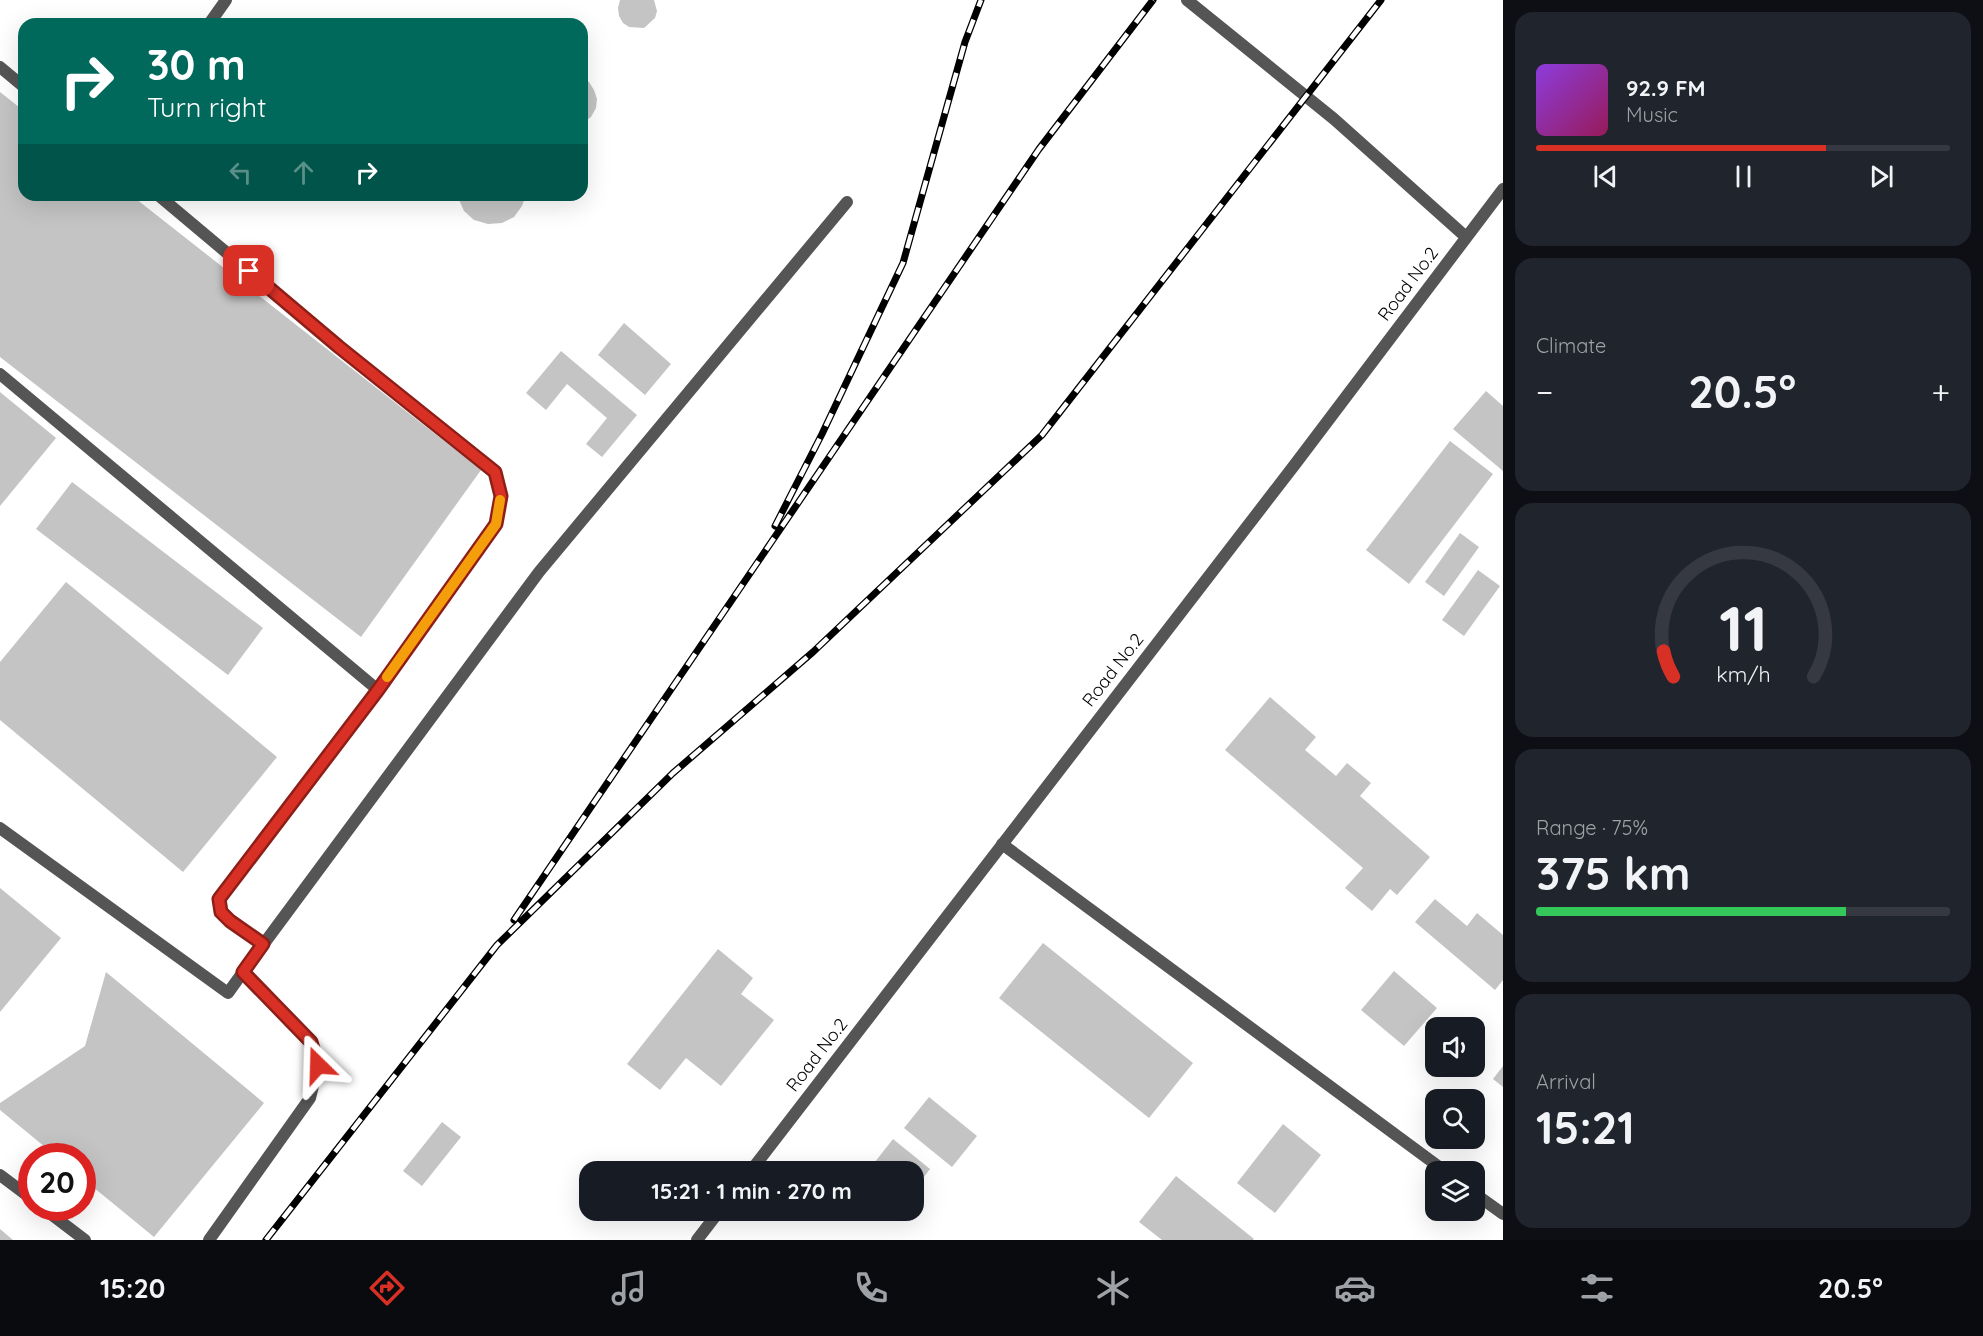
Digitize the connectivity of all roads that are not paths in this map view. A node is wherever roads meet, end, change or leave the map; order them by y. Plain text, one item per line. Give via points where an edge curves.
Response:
1 (226, 0) edge
2 (1187, 0) edge
3 (213, 18) edge
4 (0, 68) edge
5 (18, 82) edge
6 (1503, 189) edge
7 (165, 201) edge
8 (847, 202) dead end
9 (1466, 237) junction
10 (0, 374) edge
11 (378, 690) junction
12 (0, 828) edge
13 (1002, 844) junction
14 (263, 944) junction
15 (243, 972) junction
16 (758, 1161) edge
17 (1431, 1161) edge
18 (0, 1174) edge
19 (18, 1188) edge
20 (1485, 1201) edge
21 (1503, 1214) edge
22 (60, 1221) edge
23 (712, 1221) edge
24 (85, 1240) edge
25 (209, 1240) edge
26 (697, 1240) edge

1 - 3 lane
2 - 9 lane via 1334,119
4 - 5 lane
6 - 9 lane, Road No.2
7 - 11 lane via 495,472 501,496 496,524
8 - 14 lane via 539,572
9 - 13 lane, Road No.2
10 - 11 lane
11 - 14 lane via 219,899 221,912
12 - 15 lane via 228,993
13 - 16 lane, Road No.2
13 - 17 lane
14 - 15 lane
15 - 25 lane via 311,1042 318,1065 310,1098
18 - 19 lane
20 - 21 lane
22 - 24 lane
23 - 26 lane

